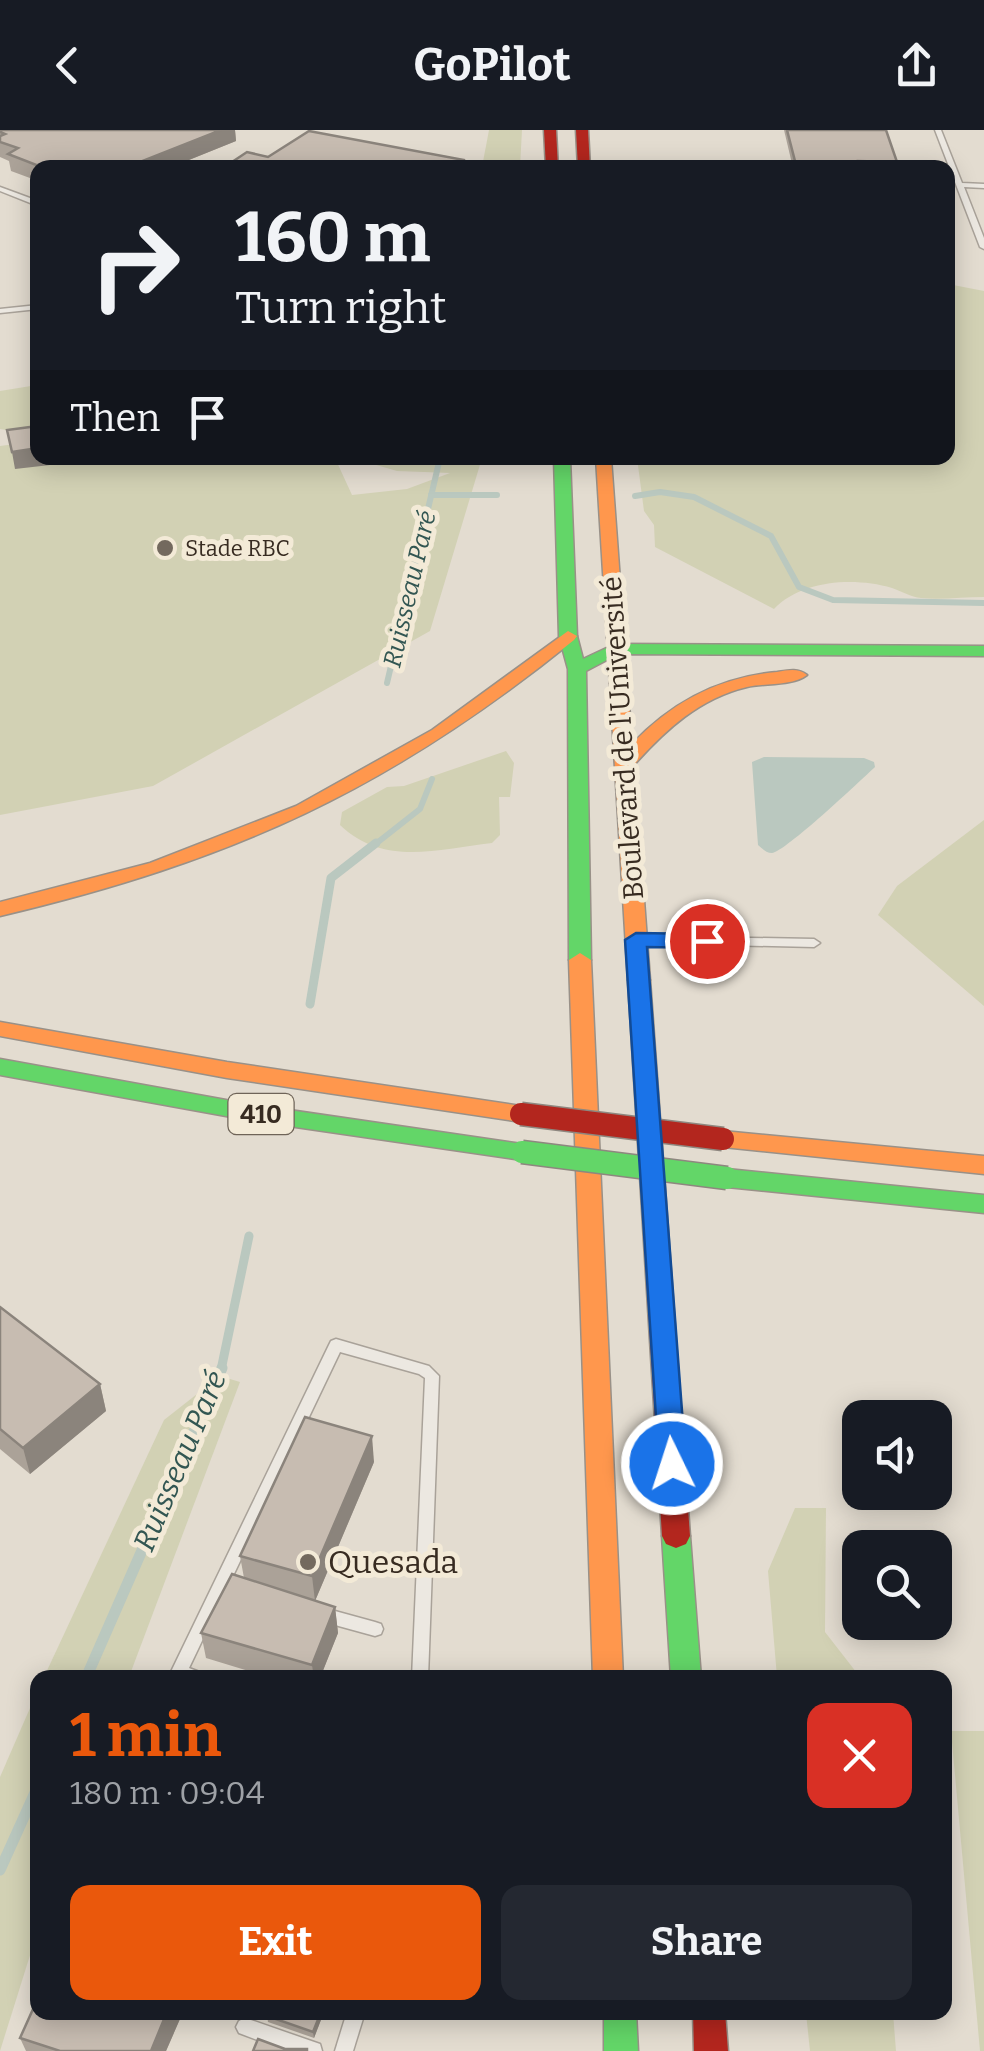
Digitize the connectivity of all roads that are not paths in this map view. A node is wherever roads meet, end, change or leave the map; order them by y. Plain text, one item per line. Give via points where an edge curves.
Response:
1 (550, 130) edge
2 (582, 130) edge
3 (938, 130) edge
4 (552, 160) edge
5 (584, 160) edge
6 (949, 160) edge
7 (955, 178) edge
8 (958, 186) junction
9 (984, 186) edge
10 (0, 189) edge
11 (30, 201) edge
12 (984, 247) edge
13 (30, 308) edge
14 (0, 311) edge
15 (562, 465) edge
16 (602, 465) edge
17 (568, 636) junction
18 (615, 649) junction
19 (984, 650) edge
20 (577, 669) junction
21 (818, 675) dead end
22 (623, 765) junction
23 (0, 909) edge
24 (636, 940) junction
25 (814, 943) dead end
26 (0, 1029) edge
27 (0, 1067) edge
28 (984, 1165) edge
29 (984, 1204) edge
30 (309, 1610) edge
31 (375, 1629) dead end
32 (180, 1670) edge
33 (420, 1670) edge
34 (608, 1670) edge
35 (685, 1670) edge
36 (354, 2020) edge
37 (620, 2020) edge
38 (709, 2020) edge
39 (245, 2027) dead end
40 (314, 2051) edge
41 (344, 2051) edge
42 (621, 2051) edge
43 (711, 2051) edge

1 - 4 main road
2 - 5 main road
3 - 6 lane
7 - 8 lane
8 - 9 lane
8 - 12 lane
10 - 11 lane
13 - 14 lane
15 - 17 main road, Boulevard de l'Université
16 - 18 main road, Boulevard de l'Université
17 - 20 main road, Boulevard de l'Université
17 - 23 main road via 469,714 298,812 146,874
18 - 19 main road
18 - 20 main road
18 - 22 main road, Boulevard de l'Université
20 - 34 main road, Boulevard de l'Université via 579,927
21 - 22 main road via 767,677 705,691 667,714
22 - 24 main road, Boulevard de l'Université
24 - 25 lane
24 - 35 main road, Boulevard de l'Université
26 - 28 main road, 410, bridge via 522,1114
27 - 29 main road, 410, bridge via 522,1152
30 - 31 lane
32 - 33 lane via 228,1588 336,1346 432,1376
36 - 41 lane
37 - 42 main road
38 - 43 main road
39 - 40 lane

